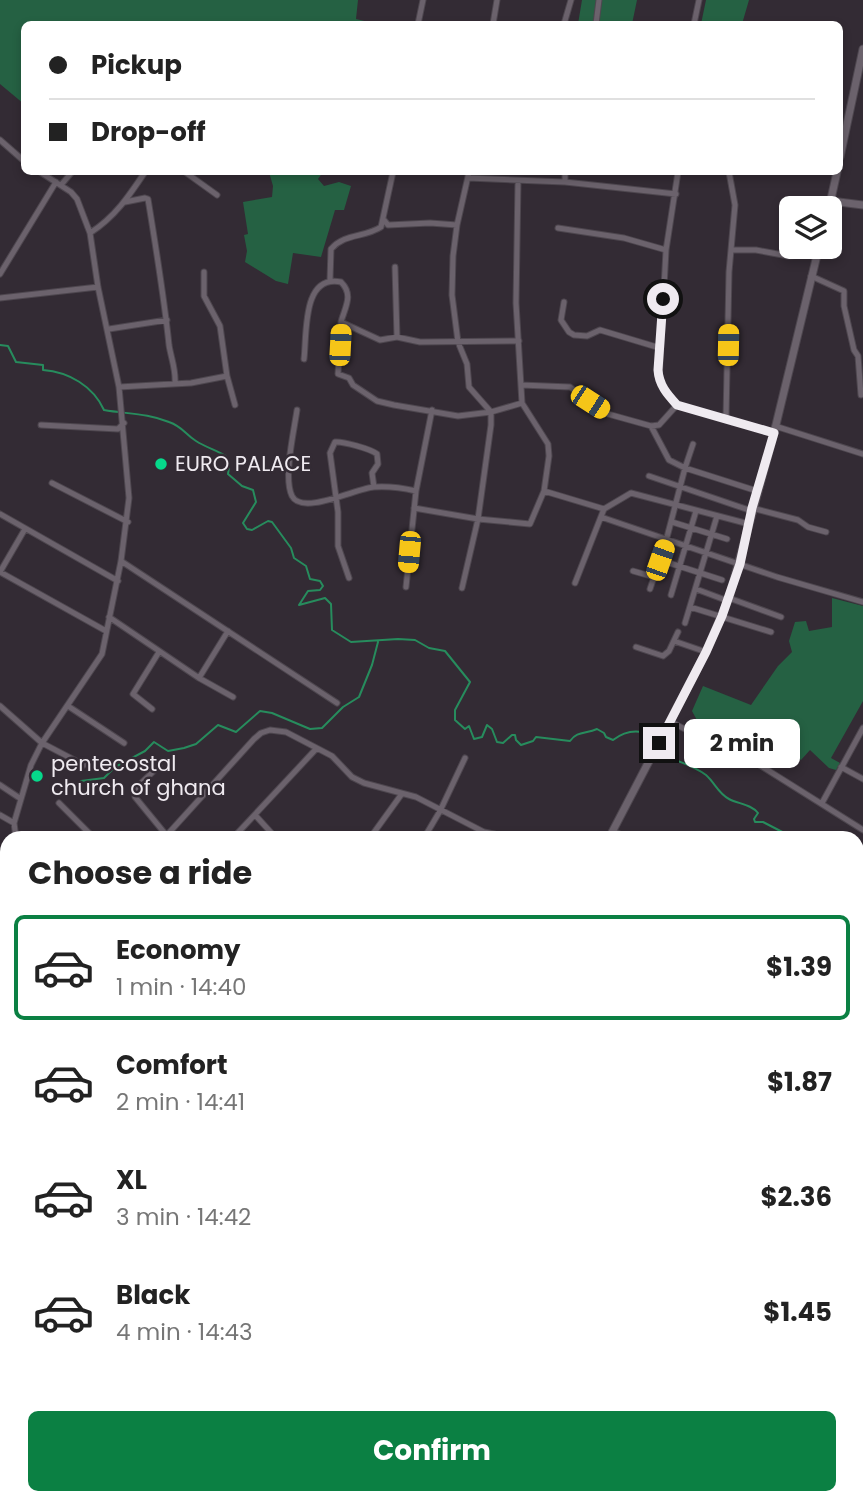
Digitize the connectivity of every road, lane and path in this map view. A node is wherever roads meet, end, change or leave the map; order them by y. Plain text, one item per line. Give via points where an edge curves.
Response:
1 (423, 0) edge
2 (497, 0) edge
3 (570, 0) edge
4 (598, 0) edge
5 (699, 0) edge
6 (419, 21) edge
7 (494, 21) edge
8 (565, 21) edge
9 (596, 21) edge
10 (695, 21) edge
11 (863, 49) edge
12 (2, 141) edge
13 (843, 143) edge
14 (0, 151) edge
15 (21, 158) edge
16 (44, 175) edge
17 (68, 175) edge
18 (143, 175) edge
19 (189, 175) edge
20 (393, 175) edge
21 (469, 175) edge
22 (565, 175) edge
23 (678, 175) edge
24 (729, 175) edge
25 (836, 175) edge
26 (518, 182) junction
27 (565, 182) junction
28 (58, 184) junction
29 (676, 194) junction
30 (217, 195) dead end
31 (832, 196) edge
32 (125, 202) junction
33 (842, 205) edge
34 (863, 205) edge
35 (386, 223) junction
36 (457, 225) junction
37 (558, 228) dead end
38 (90, 233) junction
39 (666, 250) junction
40 (730, 250) junction
41 (779, 254) edge
42 (816, 259) edge
43 (395, 267) dead end
44 (204, 272) dead end
45 (0, 274) edge
46 (811, 276) junction
47 (330, 280) junction
48 (98, 287) junction
49 (0, 298) edge
50 (564, 302) dead end
51 (167, 320) junction
52 (341, 322) junction
53 (109, 329) junction
54 (397, 337) junction
55 (519, 341) junction
56 (458, 342) junction
57 (660, 348) junction
58 (304, 359) dead end
59 (227, 376) junction
60 (175, 383) junction
61 (521, 385) junction
62 (120, 387) junction
63 (861, 395) dead end
64 (522, 403) junction
65 (235, 405) dead end
66 (677, 405) junction
67 (297, 410) dead end
68 (432, 410) junction
69 (491, 412) junction
70 (726, 418) junction
71 (124, 423) junction
72 (41, 425) dead end
73 (651, 426) junction
74 (774, 430) junction
75 (692, 444) dead end
76 (863, 454) edge
77 (685, 468) junction
78 (649, 475) dead end
79 (52, 483) dead end
80 (681, 486) junction
81 (374, 487) junction
82 (416, 491) junction
83 (544, 491) junction
84 (757, 491) junction
85 (337, 499) junction
86 (677, 504) junction
87 (414, 508) junction
88 (604, 509) junction
89 (752, 510) junction
90 (696, 511) junction
91 (0, 514) edge
92 (717, 516) junction
93 (601, 517) junction
94 (478, 519) junction
95 (128, 522) junction
96 (672, 522) junction
97 (749, 524) junction
98 (691, 528) junction
99 (25, 529) junction
100 (826, 532) dead end
101 (712, 533) junction
102 (727, 539) dead end
103 (666, 541) junction
104 (686, 546) junction
105 (706, 553) junction
106 (660, 560) junction
107 (121, 561) junction
108 (740, 564) junction
109 (680, 567) junction
110 (633, 571) dead end
111 (0, 572) edge
112 (700, 573) junction
113 (349, 578) dead end
114 (654, 578) junction
115 (722, 580) dead end
116 (118, 581) junction
117 (575, 583) dead end
118 (406, 587) dead end
119 (462, 588) dead end
120 (650, 589) dead end
121 (696, 589) junction
122 (671, 596) dead end
123 (728, 599) junction
124 (863, 602) edge
125 (690, 607) junction
126 (722, 616) junction
127 (109, 617) junction
128 (781, 617) dead end
129 (685, 622) dead end
130 (106, 631) junction
131 (228, 631) junction
132 (678, 632) dead end
133 (771, 632) dead end
134 (674, 641) junction
135 (636, 647) dead end
136 (159, 652) junction
137 (706, 652) junction
138 (199, 678) junction
139 (233, 696) dead end
140 (337, 702) dead end
141 (0, 706) edge
142 (68, 706) junction
143 (152, 709) dead end
144 (671, 722) junction
145 (863, 727) edge
146 (42, 743) junction
147 (124, 743) dead end
148 (316, 749) junction
149 (465, 758) dead end
150 (84, 765) dead end
151 (159, 766) dead end
152 (841, 767) junction
153 (863, 779) edge
154 (0, 785) edge
155 (401, 794) junction
156 (21, 799) junction
157 (59, 803) dead end
158 (822, 803) junction
159 (440, 811) junction
160 (0, 815) edge
161 (256, 816) junction
162 (14, 823) junction
163 (863, 830) edge
164 (15, 831) edge
165 (87, 831) edge
166 (163, 831) edge
167 (173, 831) edge
168 (240, 831) edge
169 (270, 831) edge
170 (375, 831) edge
171 (428, 831) edge
172 (482, 831) edge
173 (612, 831) edge

1 - 6 street
2 - 7 street
3 - 8 street
4 - 9 street
5 - 10 street
11 - 13 street
12 - 14 street
12 - 15 street
16 - 28 street
17 - 28 street
18 - 32 street
19 - 30 street
20 - 35 street
21 - 26 street
21 - 36 street
22 - 27 street
23 - 29 street
24 - 40 street via 734,205
25 - 31 street
26 - 27 street
26 - 55 street
27 - 29 street
28 - 38 street via 77,199
28 - 45 street
29 - 39 street
32 - 38 street via 108,222
32 - 51 street via 148,199
33 - 34 street
35 - 36 street
35 - 47 street via 334,245
36 - 56 street via 452,295
37 - 39 street
38 - 48 street
39 - 57 street
40 - 41 street
40 - 70 street
42 - 46 street
43 - 54 street
44 - 59 street via 204,296 220,326
46 - 63 street via 844,291
46 - 74 street
47 - 52 street via 341,282 349,293
47 - 58 street via 314,292
48 - 49 street
48 - 53 street
50 - 57 street via 561,320 574,335 600,330
51 - 53 street
51 - 60 street
52 - 54 street via 380,340
52 - 68 street via 339,376 349,378 377,401
53 - 62 street
54 - 56 street
55 - 56 street
55 - 61 street
56 - 69 street via 467,364 469,387
57 - 66 street via 659,381
59 - 60 street
59 - 65 street
60 - 62 street
61 - 64 street
61 - 73 street via 570,387 608,414
62 - 71 street
64 - 69 street
64 - 83 street via 548,444
66 - 70 street
66 - 73 street via 659,425
67 - 85 street via 289,477 292,496 302,503
68 - 69 street via 458,415
68 - 82 street
69 - 94 street
70 - 74 street
71 - 72 street via 118,429
71 - 95 street
73 - 77 street via 669,460
74 - 76 street
74 - 84 street
75 - 77 street
77 - 80 street
77 - 84 street
78 - 80 street
79 - 95 street
80 - 86 street
80 - 89 street
81 - 82 street
81 - 85 street
81 - 85 street via 377,454 337,441 330,453
82 - 87 street
83 - 88 street
83 - 94 street via 530,524
84 - 89 street
85 - 113 street via 338,546
86 - 88 street via 631,492
86 - 90 street
86 - 96 street
87 - 94 street
87 - 118 street
88 - 93 street
89 - 97 street
89 - 100 street via 799,520
90 - 92 street
90 - 98 street
91 - 99 street
92 - 97 street
92 - 101 street
93 - 103 street
93 - 117 street
94 - 119 street
95 - 107 street
96 - 98 street
96 - 103 street
97 - 108 street
98 - 101 street
98 - 104 street
99 - 111 street
99 - 116 street
101 - 102 street
101 - 105 street
103 - 104 street
103 - 106 street
104 - 105 street
104 - 109 street
105 - 108 street
105 - 112 street
106 - 109 street
106 - 114 street
107 - 116 street
107 - 131 street
108 - 123 street
108 - 124 street
109 - 112 street
109 - 122 street
110 - 114 street
111 - 130 street
112 - 115 street
112 - 121 street
114 - 120 street
116 - 127 street
121 - 123 street
121 - 125 street
123 - 126 street
123 - 128 street
125 - 126 street
125 - 129 street
126 - 133 street
126 - 137 street
127 - 130 street
127 - 136 street
130 - 142 street via 102,654
131 - 138 street
131 - 140 street
132 - 134 street
134 - 135 street via 663,656
134 - 137 street
136 - 138 street
136 - 143 street via 133,694
137 - 144 street
138 - 139 street
141 - 146 street
142 - 146 street
142 - 147 street
144 - 158 street via 758,764
144 - 173 street
145 - 152 street
146 - 150 street
146 - 156 street
148 - 155 street via 332,756 352,777
148 - 161 street
148 - 167 street via 286,732 261,733
149 - 159 street
151 - 166 street via 135,789 135,797
152 - 153 street
152 - 158 street
154 - 156 street
155 - 159 street
155 - 170 street
156 - 162 street
157 - 165 street
158 - 163 street
159 - 171 street
159 - 172 street
160 - 162 street
161 - 168 street
161 - 169 street
162 - 164 street

